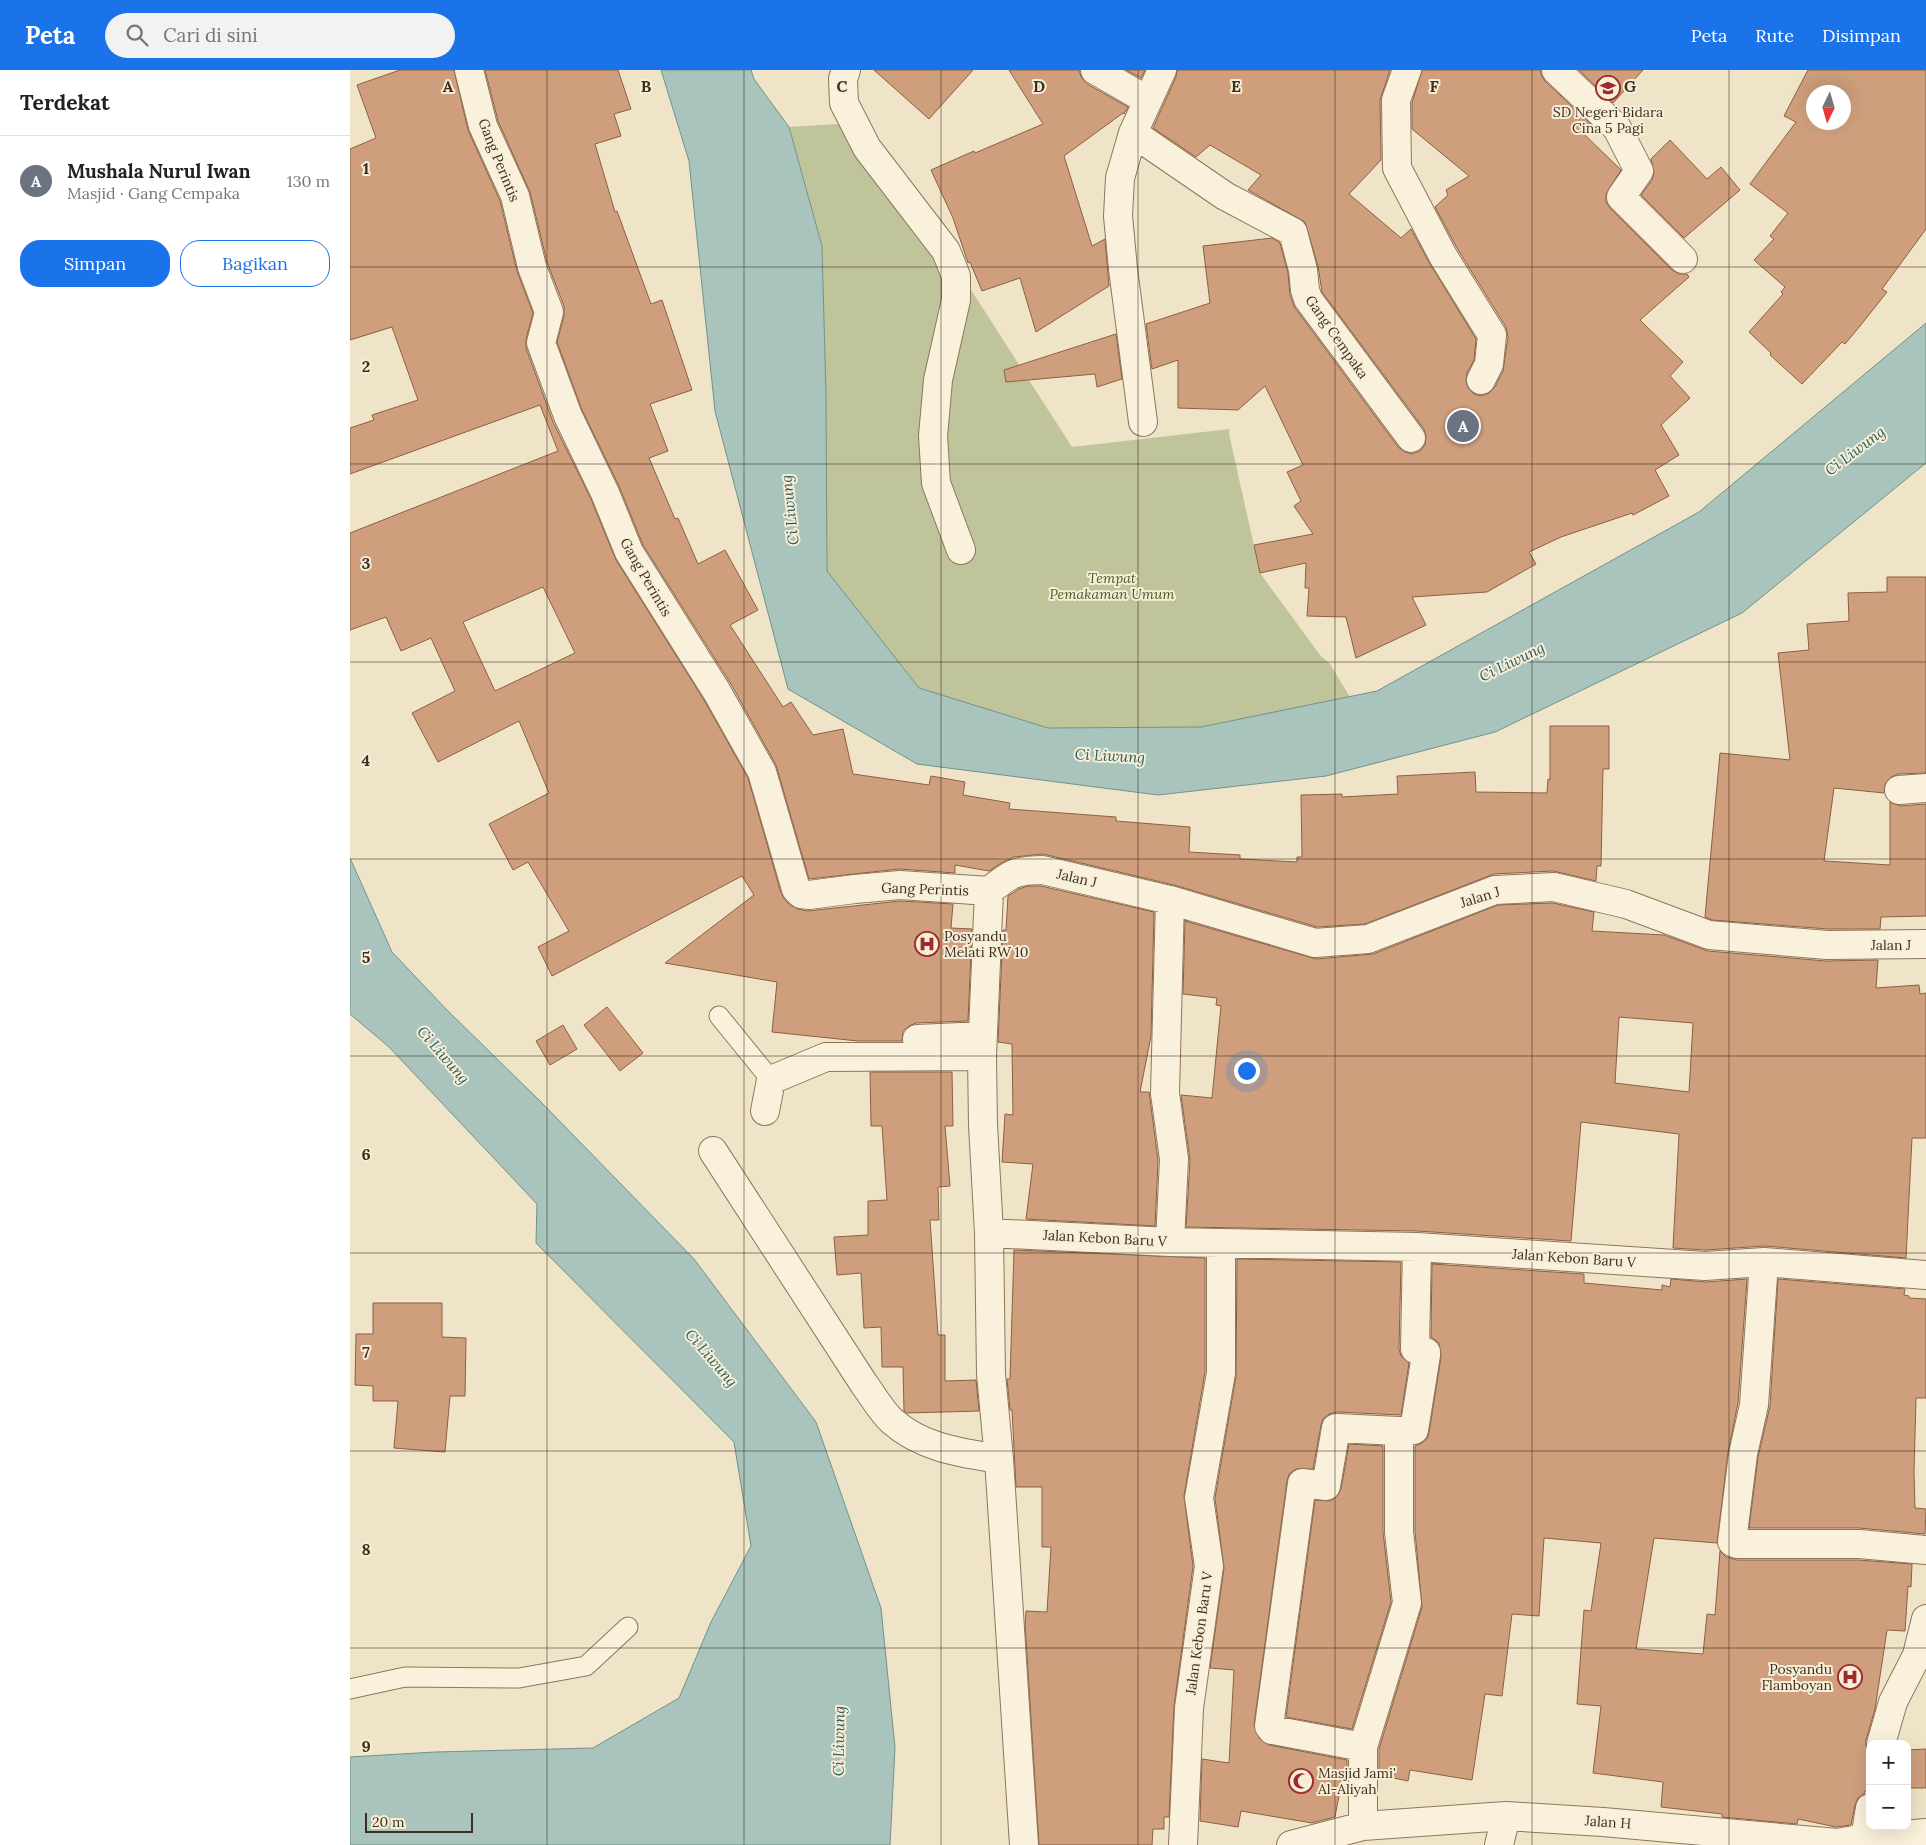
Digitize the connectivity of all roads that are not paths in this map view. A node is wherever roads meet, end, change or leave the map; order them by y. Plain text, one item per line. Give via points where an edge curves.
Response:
1 (469, 70) edge
2 (846, 70) edge
3 (1095, 70) edge
4 (1162, 70) edge
5 (1407, 70) edge
6 (1556, 70) edge
7 (1147, 100) junction
8 (1132, 133) junction
9 (1682, 260) dead end
10 (1481, 380) dead end
11 (1143, 422) dead end
12 (1411, 438) dead end
13 (960, 550) dead end
14 (1926, 788) edge
15 (1899, 790) dead end
16 (990, 891) junction
17 (1170, 900) junction
18 (1926, 944) edge
19 (719, 1016) dead end
20 (819, 1042) dead end
21 (983, 1046) junction
22 (771, 1080) junction
23 (765, 1111) dead end
24 (713, 1151) dead end
25 (989, 1233) junction
26 (1170, 1242) junction
27 (1222, 1243) junction
28 (1417, 1246) junction
29 (1764, 1262) junction
30 (1926, 1275) edge
31 (1399, 1431) junction
32 (999, 1459) junction
33 (1926, 1550) edge
34 (1926, 1619) edge
35 (628, 1626) dead end
36 (350, 1689) edge
37 (1882, 1740) edge
38 (1363, 1747) junction
39 (1506, 1816) junction
40 (1363, 1826) junction
41 (1866, 1830) edge
42 (1926, 1833) edge
43 (1865, 1838) junction
44 (1837, 1844) edge
45 (1024, 1845) edge
46 (1182, 1845) edge
47 (1291, 1845) edge
48 (1500, 1845) edge

1 - 16 street, Gang Perintis via 484,126 515,196 532,267 549,312 541,343 568,416 606,493 628,552 762,772 796,889 809,895 900,885
2 - 13 street via 844,103 867,148 946,251 956,276 956,300 938,380 933,436 936,483
3 - 7 street
4 - 7 street
5 - 10 street via 1396,100 1396,168 1443,256 1492,334 1488,364
6 - 9 street via 1617,128 1639,170 1621,197
7 - 8 street
8 - 11 street via 1120,178 1118,216
8 - 12 street, Gang Cempaka via 1226,196 1292,232 1308,299
14 - 15 street
16 - 17 street, Jalan J via 1010,874 1043,870
16 - 21 street
17 - 18 street, Jalan J via 1315,943 1368,939 1495,890 1554,887 1626,904 1709,935 1827,945
17 - 26 street via 1165,1093 1174,1159
19 - 22 lane
20 - 21 street
21 - 22 street via 826,1058
21 - 25 street via 983,1125
22 - 23 street
24 - 32 street via 864,1384 892,1420 919,1439 952,1452
25 - 26 street, Jalan Kebon Baru V
25 - 32 street via 991,1374
26 - 27 street, Jalan Kebon Baru V
27 - 28 street, Jalan Kebon Baru V
27 - 46 street, Jalan Kebon Baru V via 1221,1373 1199,1498 1209,1566 1189,1708
28 - 29 street, Jalan Kebon Baru V via 1705,1266
28 - 31 street via 1415,1349 1423,1350 1426,1355 1414,1430
29 - 30 street, Jalan Kebon Baru V
29 - 33 street via 1754,1406 1743,1454 1732,1542 1859,1544
31 - 38 street via 1399,1532 1407,1603
31 - 38 street via 1336,1428 1326,1486 1302,1483 1269,1726 1272,1730
32 - 45 street
34 - 37 street via 1917,1655 1893,1702
35 - 36 lane via 586,1666 519,1678 405,1677
38 - 40 street
39 - 40 street, Jalan H
39 - 44 street, Jalan H
39 - 48 street
40 - 47 street, Jalan H
41 - 43 street
42 - 43 street, Jalan H
43 - 44 street, Jalan H

